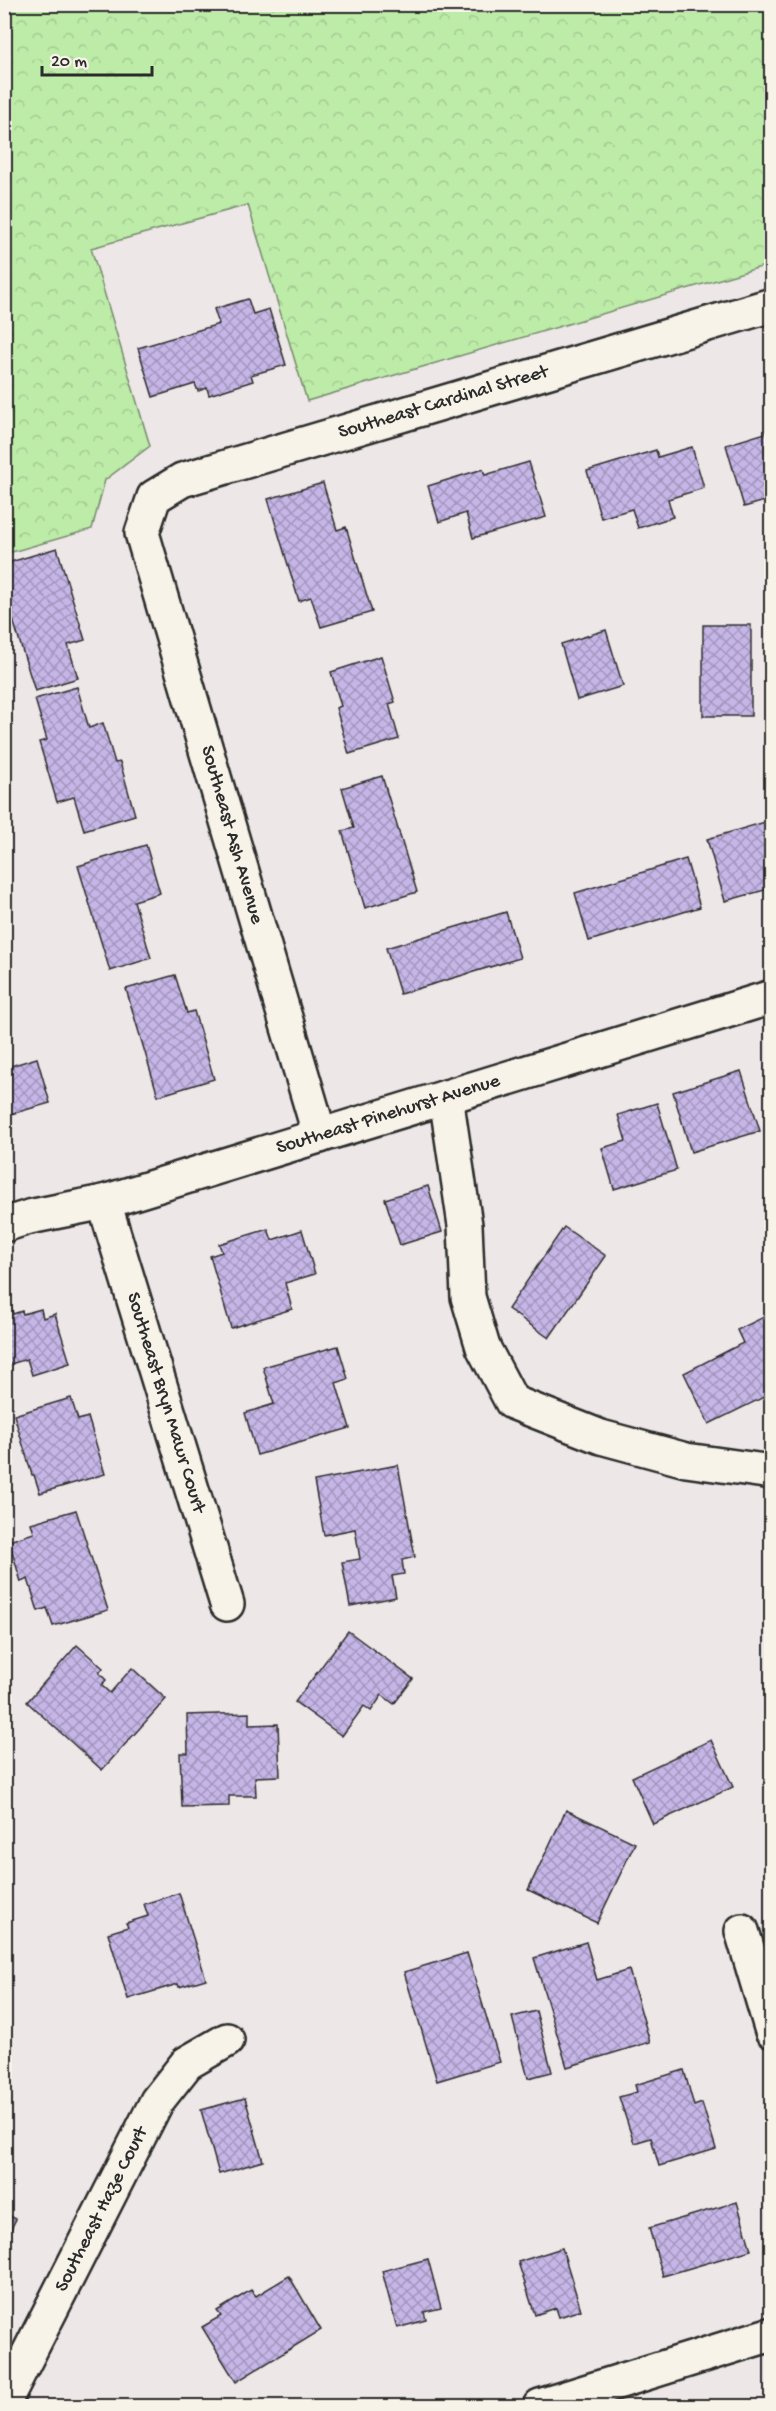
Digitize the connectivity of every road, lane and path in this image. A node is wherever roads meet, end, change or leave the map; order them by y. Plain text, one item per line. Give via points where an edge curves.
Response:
1 (771, 305) edge
2 (142, 533) joint
3 (771, 997) edge
4 (446, 1097) junction
5 (320, 1136) junction
6 (104, 1202) junction
7 (4, 1225) edge
8 (771, 1472) edge
9 (227, 1604) dead end
10 (742, 1931) dead end
11 (771, 2031) edge
12 (227, 2040) dead end
13 (771, 2334) edge
14 (4, 2402) edge
15 (540, 2406) edge

1 - 2 street, Southeast Cardinal Street via 182,480 154,497
2 - 5 street, Southeast Ash Avenue
3 - 4 street, Southeast Pinehurst Avenue
4 - 5 street, Southeast Pinehurst Avenue
4 - 8 street via 465,1225 468,1297 483,1347 512,1402 643,1449 686,1460
5 - 6 street, Southeast Pinehurst Avenue
6 - 7 street, Southeast Pinehurst Avenue
6 - 9 street, Southeast Bryn Mawr Court
10 - 11 street
12 - 14 street, Southeast Haze Court via 187,2063 157,2101
13 - 15 street

